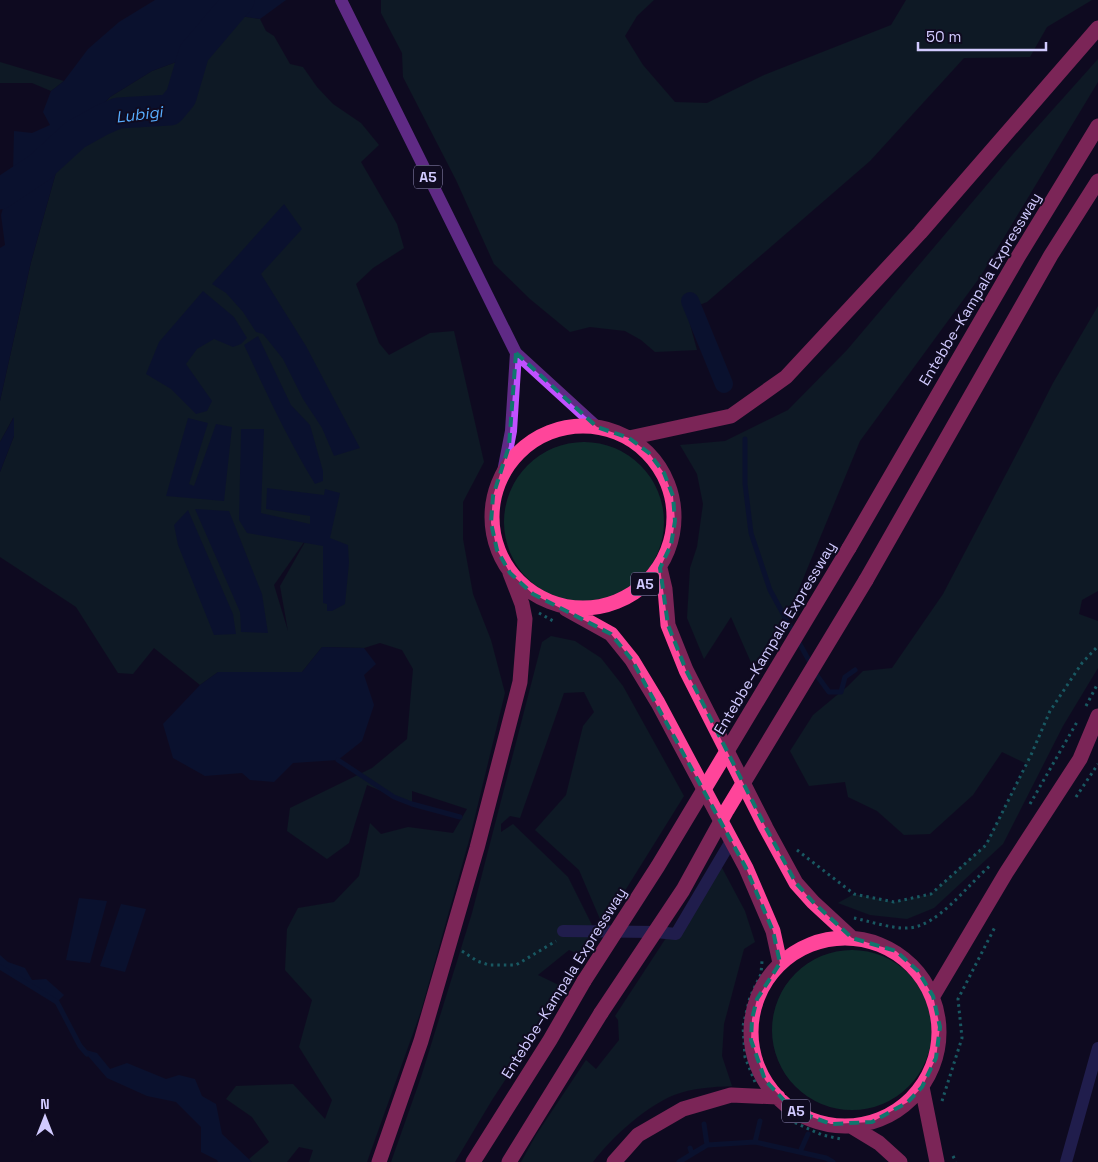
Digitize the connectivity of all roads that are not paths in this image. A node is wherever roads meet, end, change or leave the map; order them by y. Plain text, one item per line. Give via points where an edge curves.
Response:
1 (341, 0) edge
2 (1098, 28) edge
3 (1098, 126) edge
4 (1098, 181) edge
5 (516, 352) junction
6 (597, 427) junction
7 (629, 438) junction
8 (503, 472) junction
9 (660, 568) junction
10 (510, 573) junction
11 (562, 607) junction
12 (1098, 716) edge
13 (731, 841) junction
14 (563, 931) road end
15 (852, 938) junction
16 (780, 963) junction
17 (933, 996) junction
18 (1098, 1048) edge
19 (922, 1087) junction
20 (778, 1097) junction
21 (850, 1133) junction
22 (379, 1162) edge
23 (473, 1162) edge
24 (509, 1162) edge
25 (614, 1162) edge
26 (900, 1162) edge
27 (937, 1162) edge
28 (1066, 1162) edge

1 - 5 main road, A5
2 - 7 highway via 920,233 786,377 731,416
3 - 23 highway, Entebbe–Kampala Expressway, bridge via 658,866
4 - 24 highway, bridge via 1051,256 866,580 727,810 683,890 601,1013
5 - 6 main road, A5
5 - 8 main road, A5 via 511,431
6 - 7 highway, A5
6 - 8 highway, A5 via 570,427 544,435 520,450
7 - 9 highway, A5 via 649,453 664,473 673,496 675,521 671,545
8 - 10 highway, A5 via 493,496 491,523 497,550
9 - 11 highway, A5 via 642,588 617,603 590,609
9 - 15 highway, A5 via 668,626 686,670 766,828 796,884
10 - 11 highway, A5 via 533,594
10 - 22 highway via 525,619 520,682 421,1041
11 - 13 highway, A5 via 611,634 632,660 658,702
12 - 17 highway via 1080,759 1006,873
13 - 14 street via 676,934
13 - 16 highway, A5 via 773,931
15 - 16 highway, A5 via 832,938 813,943
15 - 17 highway, A5 via 874,942 896,952 918,971
16 - 20 highway, A5 via 766,980 757,999 751,1040 764,1080
17 - 19 highway, A5 via 940,1026 936,1058
18 - 28 street
19 - 21 highway, A5 via 891,1114
19 - 27 highway
20 - 21 highway, A5 via 811,1119
20 - 25 highway via 731,1095 683,1109 638,1135
21 - 26 highway, A5 via 879,1143

